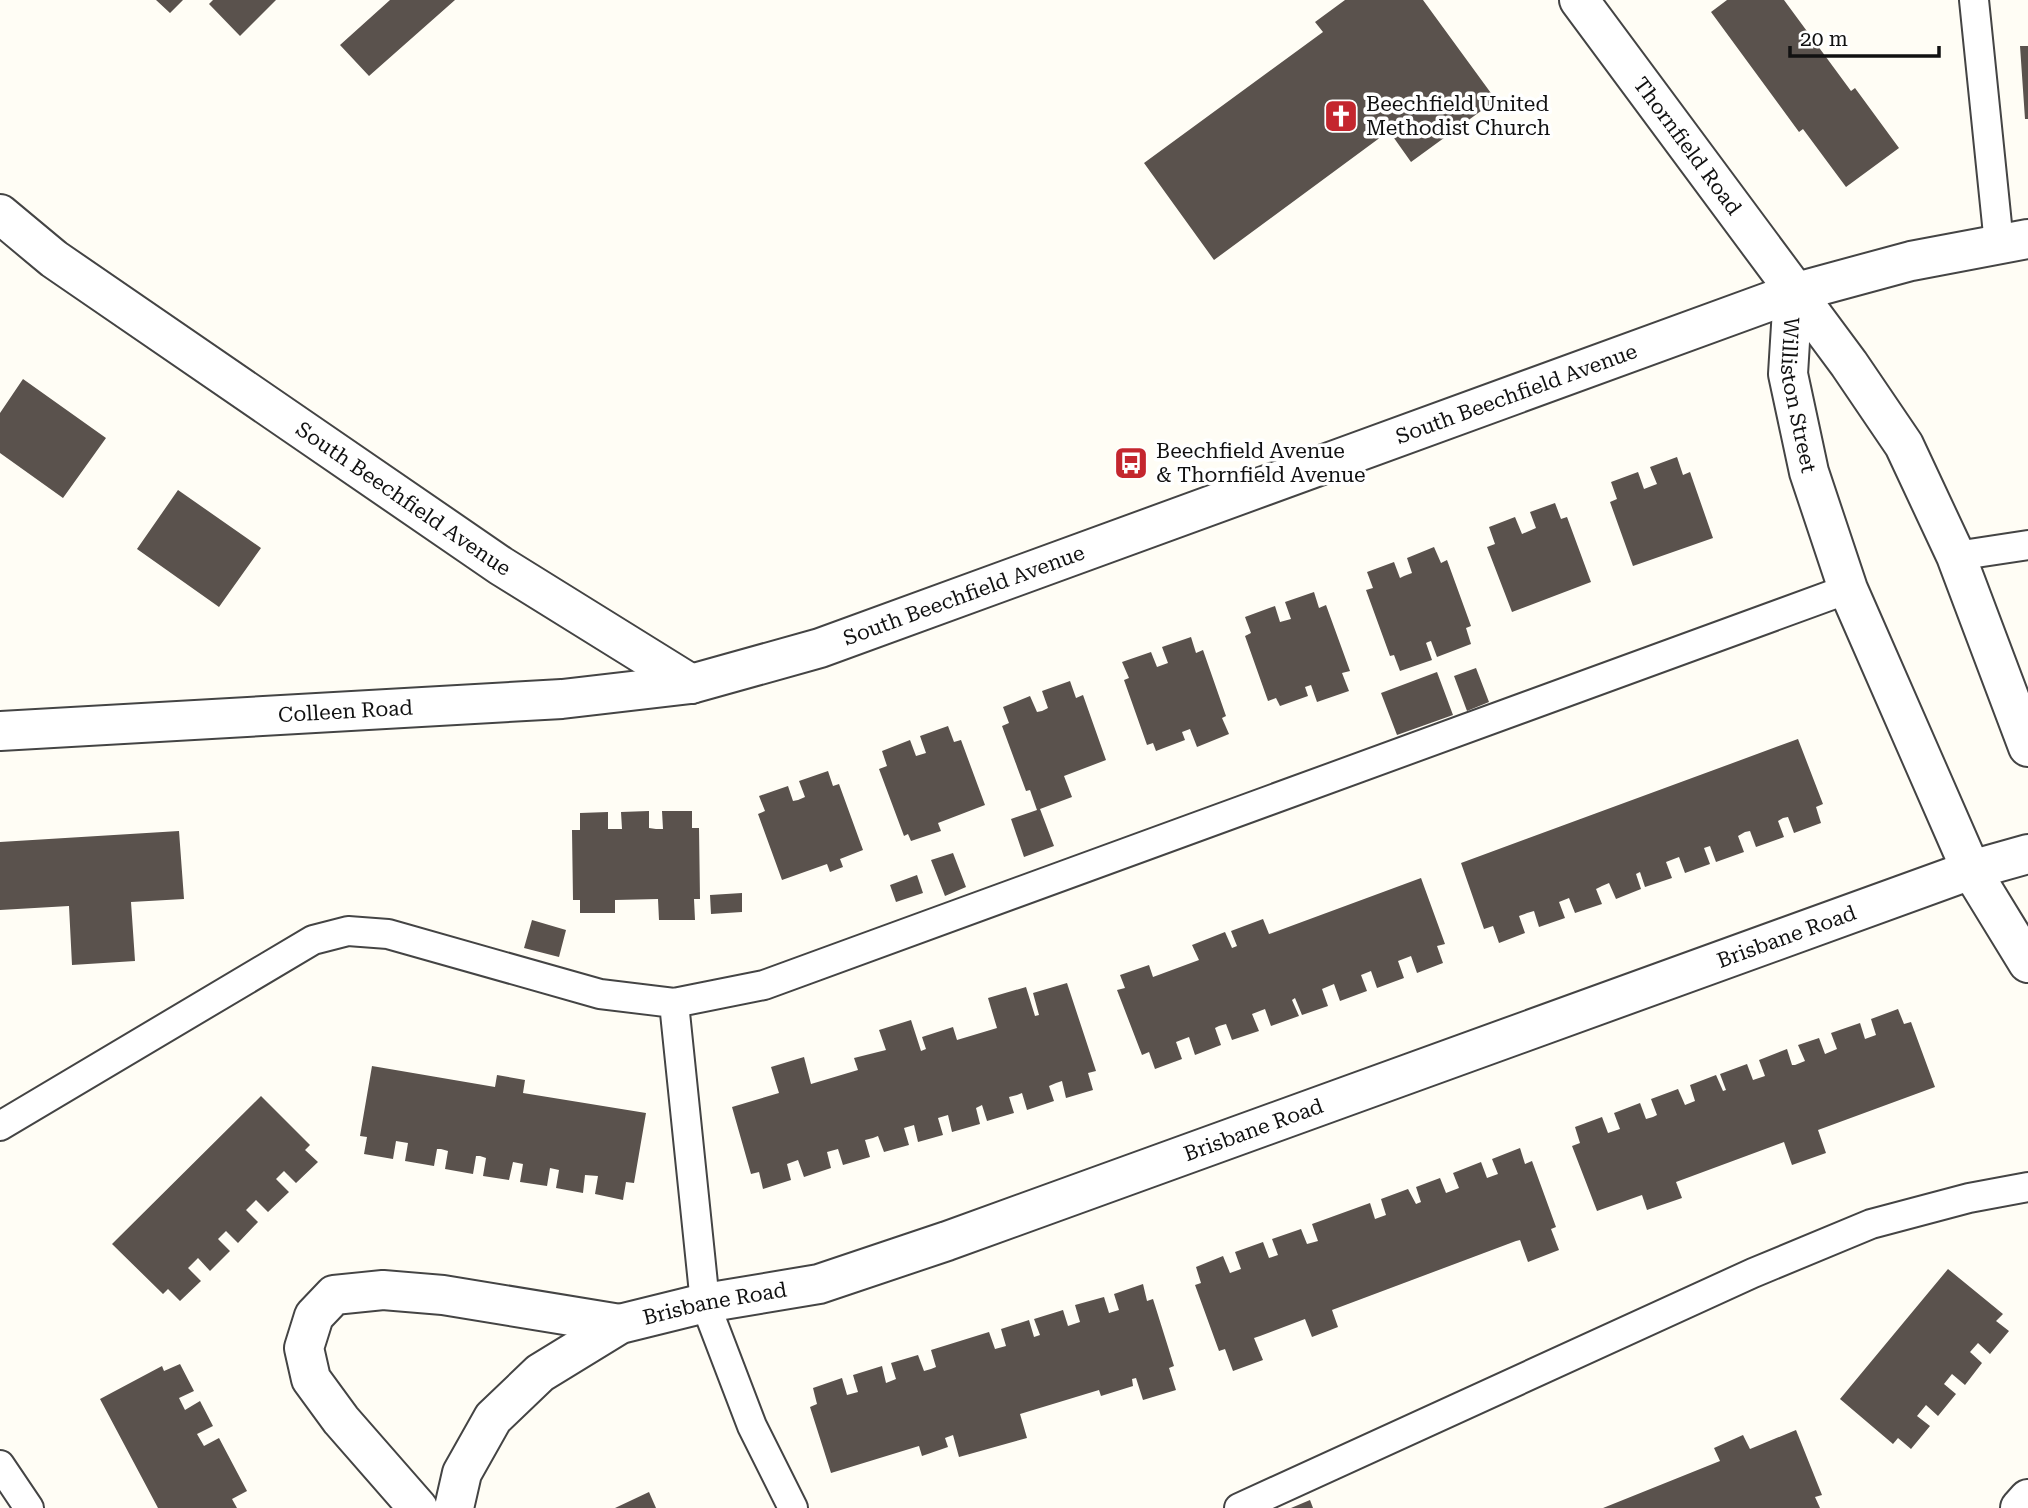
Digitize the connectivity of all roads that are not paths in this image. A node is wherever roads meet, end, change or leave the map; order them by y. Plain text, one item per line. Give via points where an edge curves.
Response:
1 (1578, 0) edge
2 (1974, 0) edge
3 (0, 214) edge
4 (2014, 242) edge
5 (1793, 293) junction
6 (2028, 545) edge
7 (1956, 556) junction
8 (1848, 589) junction
9 (691, 684) junction
10 (0, 731) edge
11 (2028, 747) edge
12 (2028, 854) edge
13 (1971, 870) junction
14 (2028, 963) edge
15 (674, 1003) junction
16 (0, 1126) edge
17 (2028, 1187) edge
18 (705, 1303) junction
19 (620, 1324) junction
20 (0, 1465) edge
21 (2028, 1499) edge
22 (29, 1508) edge
23 (418, 1508) edge
24 (454, 1508) edge
25 (793, 1508) edge
26 (1239, 1508) edge
27 (2020, 1508) edge

1 - 5 street, Thornfield Road
2 - 4 lane
3 - 9 street, South Beechfield Avenue via 54,259 501,566
4 - 5 street, South Beechfield Avenue via 1912,261
5 - 7 street, Williston Street via 1905,445
5 - 8 street, Williston Street via 1788,374 1809,472
5 - 9 street, South Beechfield Avenue via 820,648
6 - 7 lane
7 - 11 street, Williston Street
8 - 13 street, Williston Street
8 - 15 lane via 764,985
9 - 10 street, Colleen Road via 562,699
12 - 13 street, Brisbane Road
13 - 14 street, Williston Street
13 - 18 street, Brisbane Road via 947,1241 819,1284
15 - 16 lane via 600,993 388,934 348,931 313,940
15 - 18 lane
17 - 26 lane via 1871,1224 1753,1273
18 - 19 street, Brisbane Road
18 - 25 lane via 752,1426
19 - 23 street via 443,1295 383,1290 334,1295 314,1316 304,1348 311,1379
19 - 24 street, Brisbane Road via 540,1373 493,1418 462,1473
20 - 22 lane
21 - 27 street

